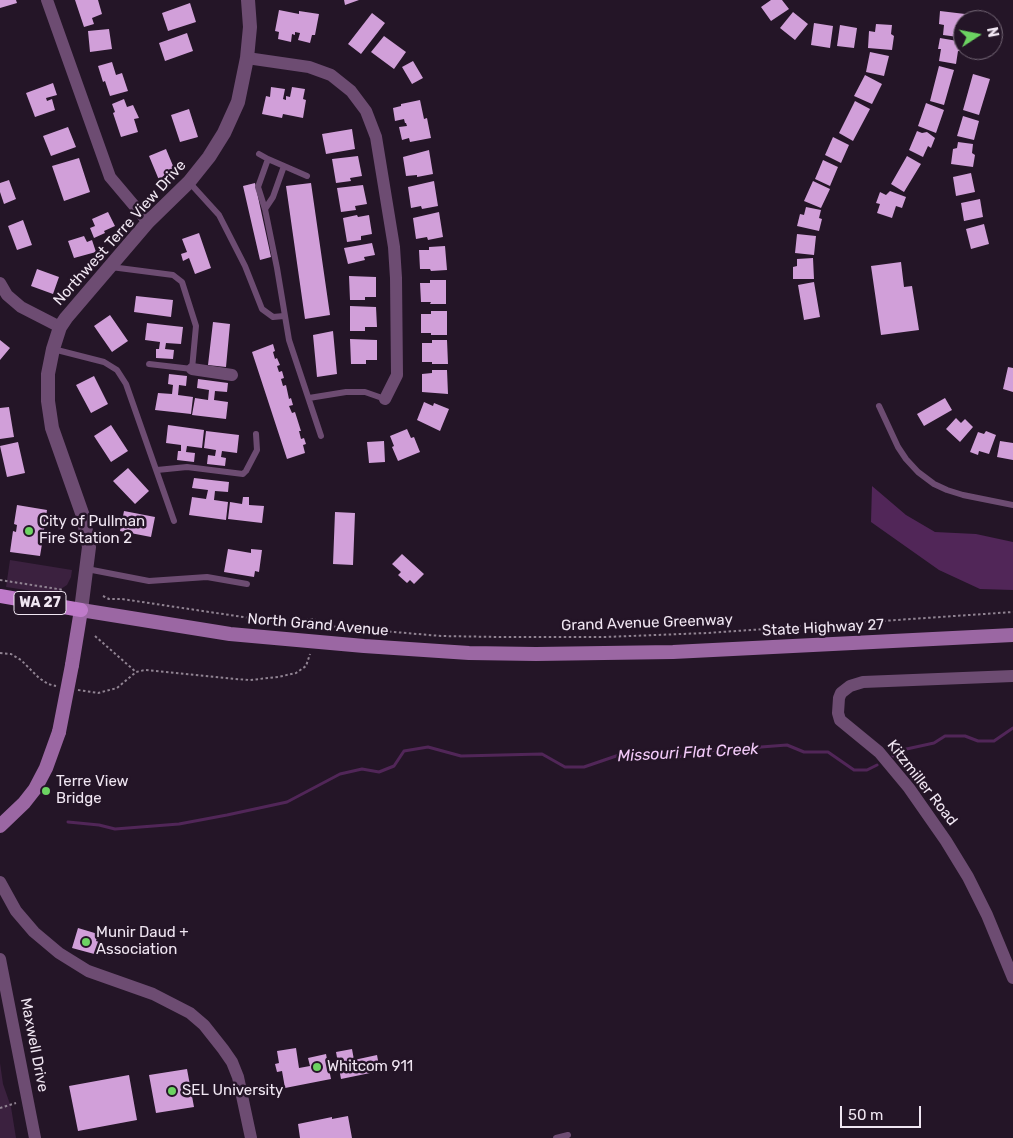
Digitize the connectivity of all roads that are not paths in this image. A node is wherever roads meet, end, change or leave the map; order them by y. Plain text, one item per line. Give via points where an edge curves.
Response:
1 (47, 0) edge
2 (248, 0) edge
3 (247, 58) junction
4 (259, 154) dead end
5 (268, 159) junction
6 (284, 166) junction
7 (307, 176) dead end
8 (190, 182) junction
9 (265, 209) junction
10 (148, 222) junction
11 (110, 267) junction
12 (0, 282) edge
13 (284, 316) junction
14 (60, 327) junction
15 (53, 349) junction
16 (149, 364) dead end
17 (192, 369) junction
18 (232, 375) dead end
19 (309, 398) junction
20 (385, 399) joint
21 (879, 406) dead end
22 (256, 434) dead end
23 (321, 436) dead end
24 (157, 470) junction
25 (1013, 505) edge
26 (174, 521) dead end
27 (87, 569) junction
28 (247, 584) dead end
29 (0, 596) edge
30 (81, 610) junction
31 (1013, 635) edge
32 (635, 653) joint
33 (1013, 676) edge
34 (0, 826) edge
35 (0, 882) edge
36 (0, 959) edge
37 (1013, 978) edge
38 (568, 1135) dead end
39 (35, 1138) edge
40 (251, 1138) edge
41 (556, 1138) edge

1 - 10 street via 110,177
2 - 3 street, Northwest Terre View Drive
3 - 8 street, Northwest Terre View Drive via 238,102 224,133
3 - 20 street via 309,66 352,91 366,111 376,137 396,262 397,375
4 - 5 lane
5 - 6 lane
5 - 9 lane via 258,187
6 - 7 lane
6 - 9 lane
8 - 10 street, Northwest Terre View Drive
8 - 13 lane via 219,215 262,309 272,317
9 - 13 lane
10 - 11 street, Northwest Terre View Drive
11 - 14 street, Northwest Terre View Drive
11 - 17 lane via 173,274 182,282 196,326
12 - 14 street via 7,295 21,307
13 - 19 lane
14 - 15 street, Northwest Terre View Drive
15 - 24 lane via 104,362 117,370 126,384
15 - 27 street, Northwest Terre View Drive via 48,374 52,428 83,516 89,547
16 - 17 lane
17 - 18 street
19 - 20 lane via 365,392
19 - 23 lane
21 - 25 lane via 906,459 934,484 964,495
22 - 24 lane via 257,450 243,474 187,467
24 - 26 lane
27 - 28 lane via 149,580 207,578
27 - 30 street, Northwest Terre View Drive
29 - 30 main road, North Grand Avenue / WA 27
30 - 32 main road, North Grand Avenue / WA 27 via 230,634 364,646 479,653
30 - 34 main road, bridge via 58,732 46,768 24,803
31 - 32 main road, State Highway 27 / WA 27
33 - 37 street, Kitzmiller Road via 864,682 841,693 838,713 840,720 879,752 946,841 987,915
35 - 40 street via 16,911 59,953 88,970 153,994 190,1013 204,1025 232,1062
36 - 39 street, Maxwell Drive
38 - 41 lane

